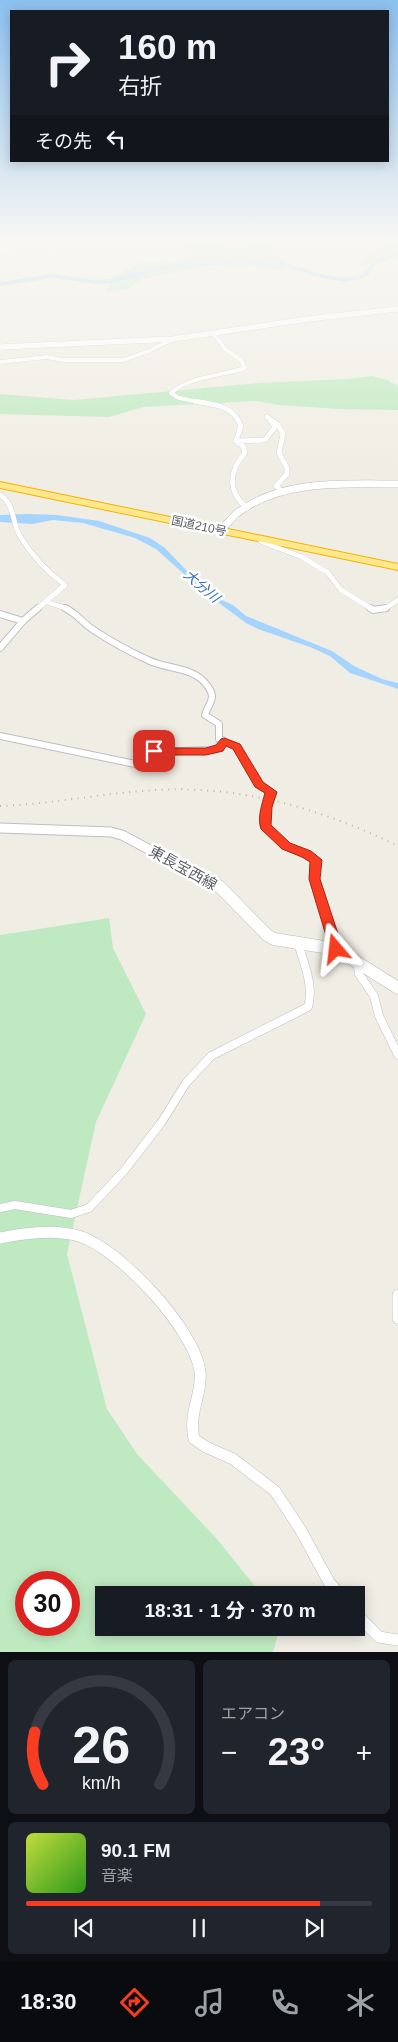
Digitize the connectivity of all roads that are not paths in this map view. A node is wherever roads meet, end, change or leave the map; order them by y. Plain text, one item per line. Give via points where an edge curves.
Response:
1 (316, 318) edge
2 (214, 334) junction
3 (174, 339) junction
4 (53, 345) junction
5 (0, 347) edge
6 (47, 357) junction
7 (0, 362) edge
8 (236, 441) junction
9 (398, 484) edge
10 (0, 486) edge
11 (282, 492) junction
12 (0, 495) edge
13 (247, 508) junction
14 (220, 531) junction
15 (262, 539) junction
16 (398, 567) edge
17 (398, 600) edge
18 (47, 602) junction
19 (0, 614) edge
20 (23, 621) junction
21 (0, 648) edge
22 (0, 736) edge
23 (224, 742) junction
24 (0, 828) edge
25 (298, 943) junction
26 (336, 949) junction
27 (360, 964) junction
28 (398, 988) edge
29 (398, 1055) edge
30 (0, 1208) edge
31 (0, 1238) edge
32 (398, 1295) edge
33 (398, 1318) edge
34 (332, 1586) edge
35 (365, 1623) edge
36 (398, 1640) edge

1 - 2 main road
2 - 3 main road
2 - 8 street via 245,368 190,382 171,393 230,410 241,423
3 - 4 main road
3 - 6 street via 126,359 63,360
4 - 5 main road
4 - 6 street
6 - 7 street
8 - 11 street via 266,440 275,427 267,417 278,425 284,436 279,457 287,471 276,486
8 - 13 street via 243,446 245,453 235,464 233,484 238,502
9 - 11 main road via 313,486
10 - 14 highway, 国道210号
11 - 13 main road
12 - 18 street via 8,500 20,536 43,568 64,583
13 - 14 main road via 232,517
14 - 15 highway, 国道210号
15 - 16 highway, 国道210号
15 - 17 street via 326,572 341,590 373,610 383,610
18 - 20 street
18 - 23 street via 74,613 86,624 151,662 200,678 213,696 212,705 205,715 219,724 218,736
19 - 20 street
20 - 21 street
22 - 23 street via 140,765 144,756 154,751 206,751 220,748
23 - 26 street via 237,747 259,784 271,792 265,826 286,846 316,860 314,879
24 - 25 main road, 東長宝西線 via 122,835 219,886 267,935
25 - 26 main road, 東長宝西線
25 - 30 street via 309,982 311,1000 308,1006 211,1056 186,1083 161,1123 123,1172 89,1208 71,1214 15,1205
26 - 27 main road, 東長宝西線
27 - 28 main road, 東長宝西線
27 - 29 street via 359,974 374,996 379,1016
31 - 34 street via 26,1233 86,1238 112,1254 138,1277 168,1313 194,1354 200,1373 190,1427 194,1439 233,1459 275,1491
32 - 33 street
35 - 36 street via 379,1637

